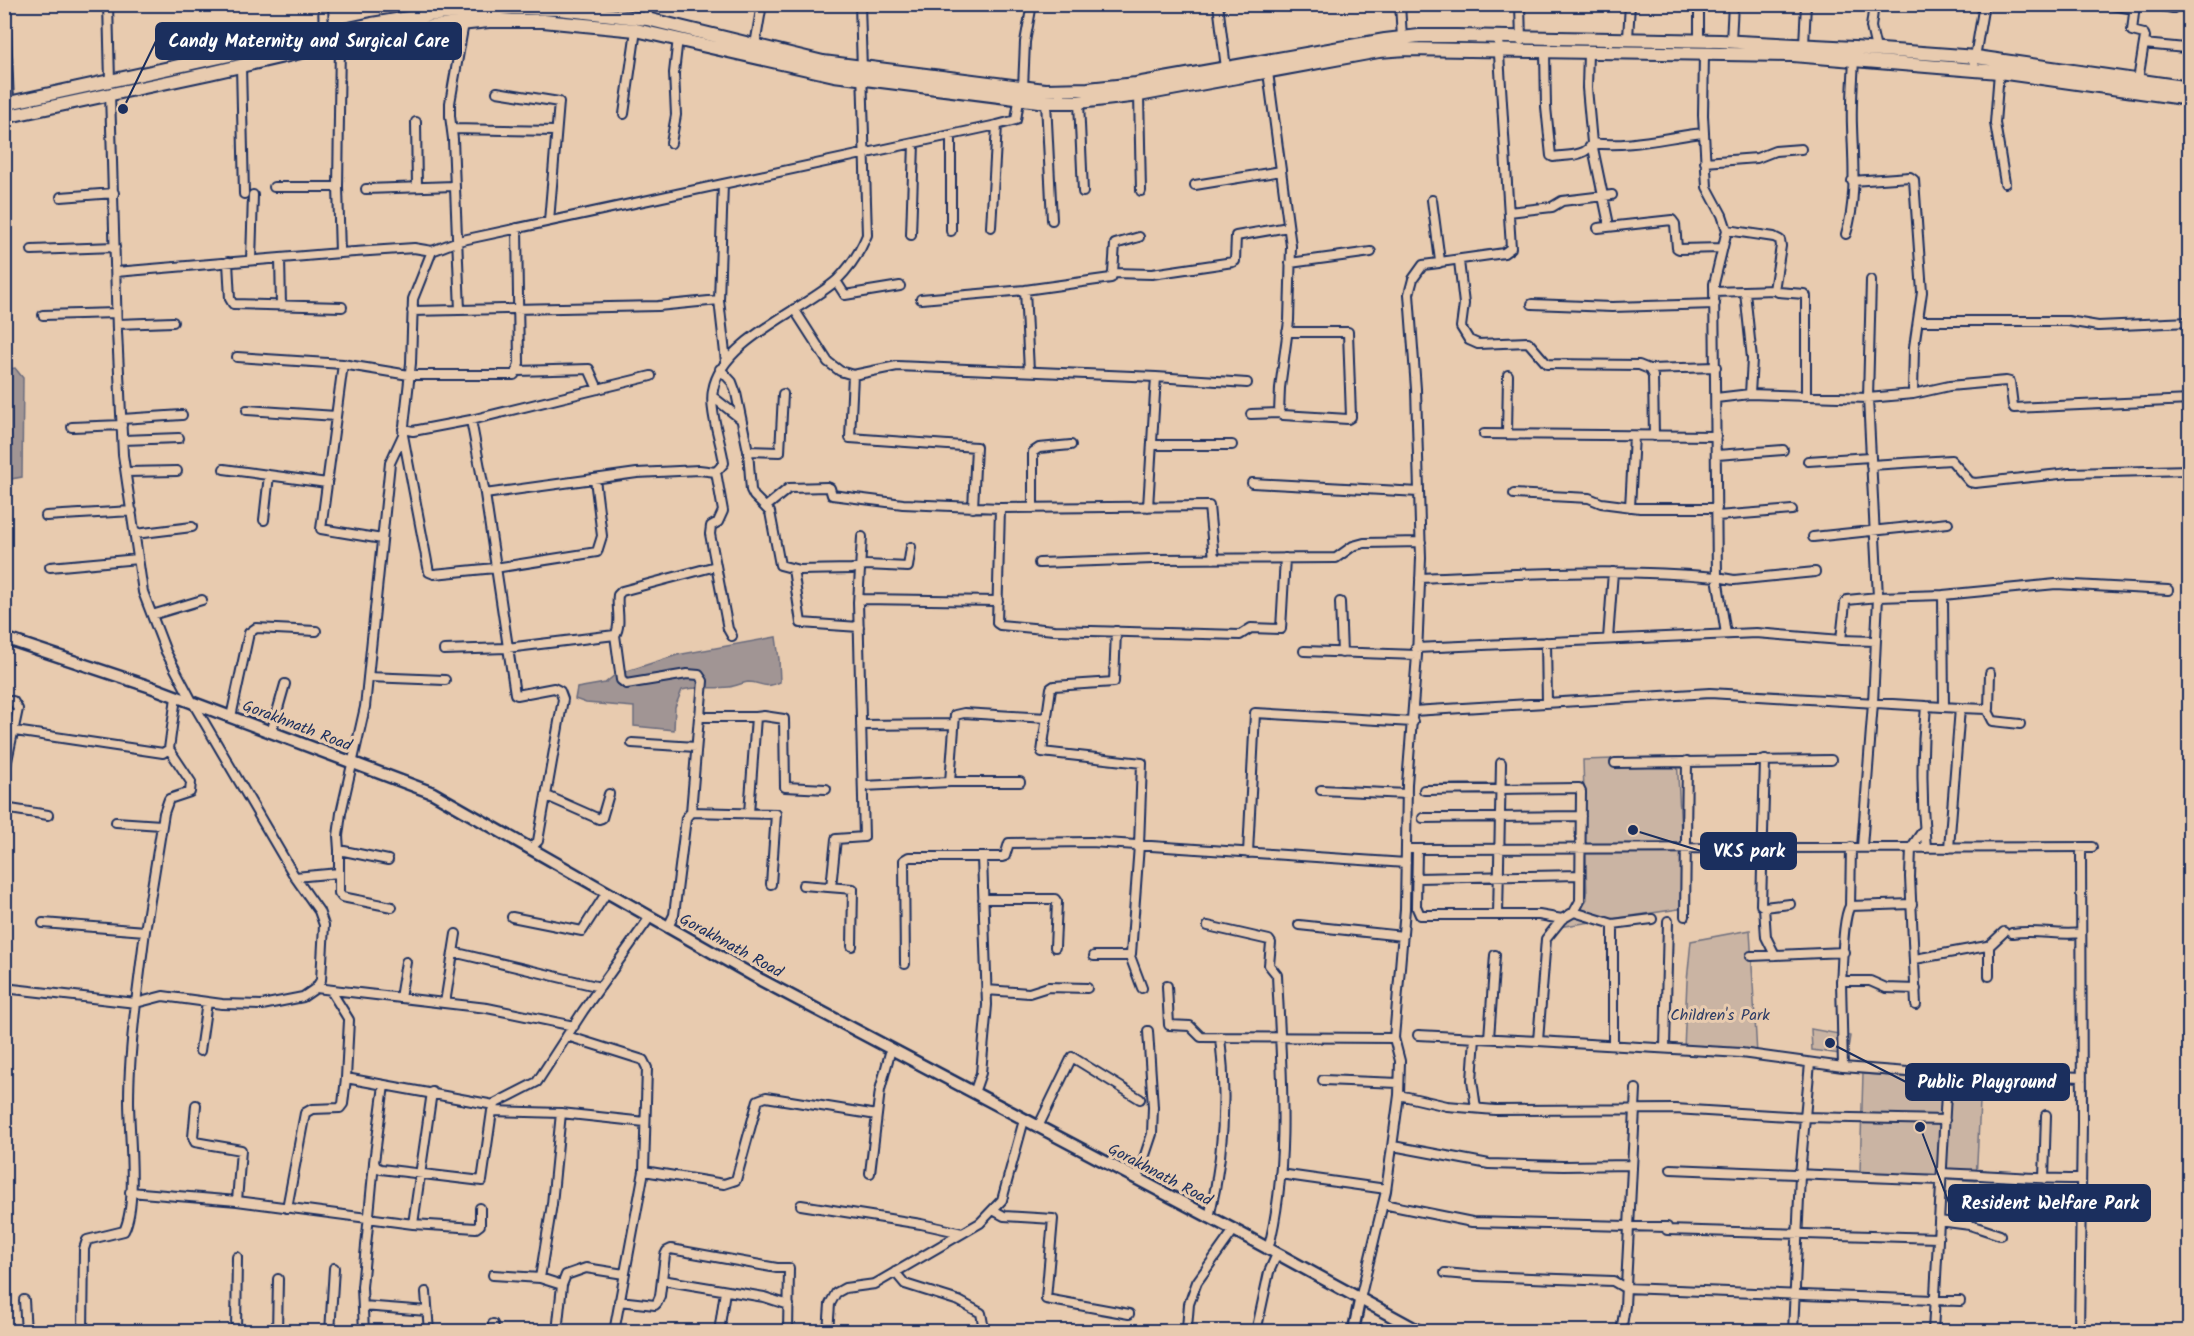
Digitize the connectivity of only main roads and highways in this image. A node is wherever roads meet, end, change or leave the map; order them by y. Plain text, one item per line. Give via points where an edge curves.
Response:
1 (516, 6) edge
2 (560, 7) edge
3 (426, 10) edge
4 (1499, 44) junction
5 (1974, 63) junction
6 (863, 74) junction
7 (110, 87) junction
8 (2190, 88) edge
9 (1021, 94) junction
10 (2190, 99) edge
11 (7, 103) edge
12 (4, 117) edge
13 (4, 638) edge
14 (1421, 1332) edge

1 - 2 main road
1 - 3 main road
2 - 6 main road via 647,19
3 - 7 main road
4 - 5 main road via 1521,51 1545,52 1793,55
4 - 5 main road via 1521,38 1731,41 1876,49
4 - 9 main road via 1448,36 1402,38 1136,84
4 - 9 main road via 1379,51 1139,95 1079,102 1046,102
5 - 8 main road
5 - 10 main road via 1999,72
6 - 7 main road via 834,75 636,30 543,21 421,28 241,66
6 - 9 main road
7 - 11 main road
7 - 12 main road
13 - 14 main road, Gorakhnath Road via 193,703 433,793 762,980

